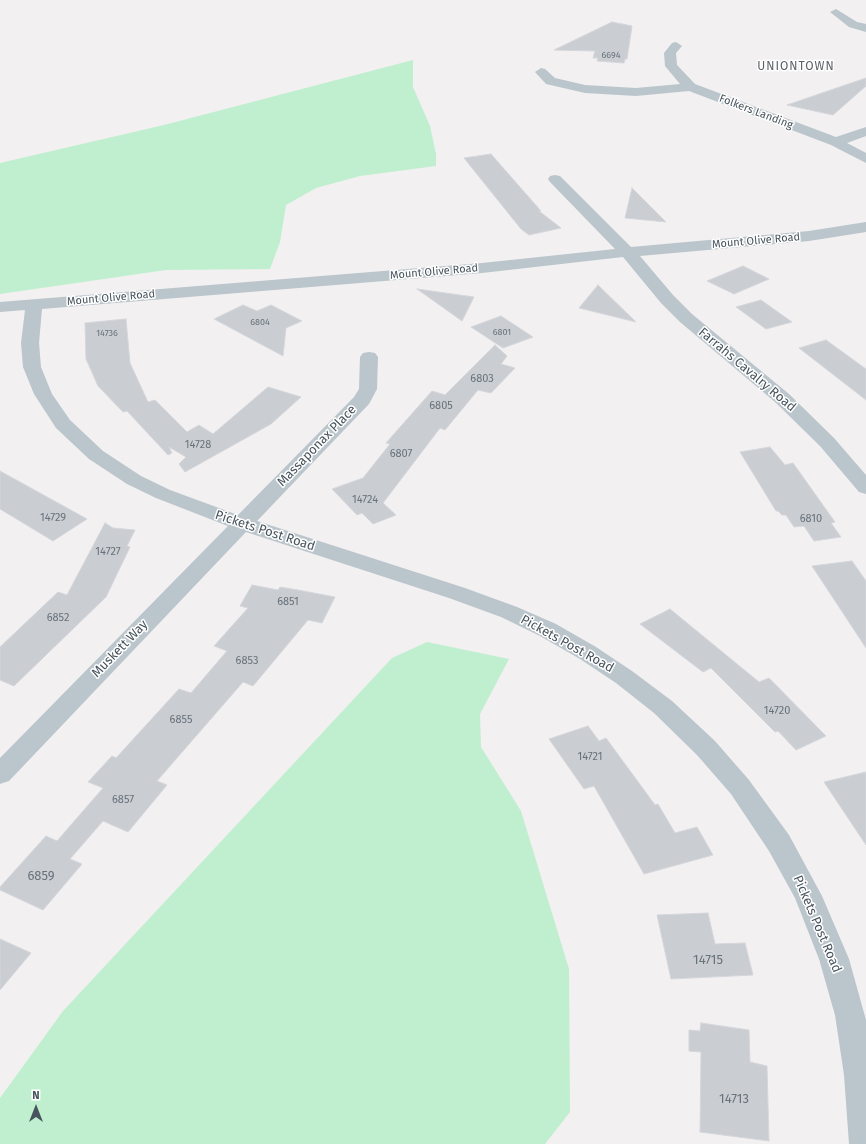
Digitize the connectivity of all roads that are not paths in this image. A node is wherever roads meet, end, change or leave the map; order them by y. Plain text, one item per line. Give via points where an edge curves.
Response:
1 (836, 12) dead end
2 (866, 28) edge
3 (676, 46) dead end
4 (541, 72) dead end
5 (690, 86) junction
6 (866, 131) edge
7 (836, 142) junction
8 (866, 159) edge
9 (555, 179) dead end
10 (866, 227) edge
11 (626, 252) junction
12 (34, 304) junction
13 (0, 307) edge
14 (369, 357) dead end
15 (866, 488) edge
16 (241, 524) junction
17 (0, 774) edge
18 (865, 1144) edge

1 - 2 street via 853,25
3 - 5 street, Folkers Landing via 670,53 671,66
4 - 5 street via 551,81 585,89 636,92
5 - 7 street, Folkers Landing
6 - 7 street
7 - 8 street, Folkers Landing
9 - 11 street, Farrahs Cavalry Road
10 - 11 street, Mount Olive Road via 809,236
11 - 12 street, Mount Olive Road via 459,270
11 - 15 street, Farrahs Cavalry Road via 646,270 667,299 686,318 782,398 827,442
12 - 13 street, Mount Olive Road
12 - 16 street, Pickets Post Road via 30,343 32,366 42,394 63,424 96,455 134,480 176,500
14 - 16 street, Massaponax Place via 368,389 362,400
16 - 17 street, Muskett Way
16 - 18 street, Pickets Post Road via 457,593 548,630 624,677 663,707 706,748 740,787 780,843 808,896 834,959 851,1022 860,1075

